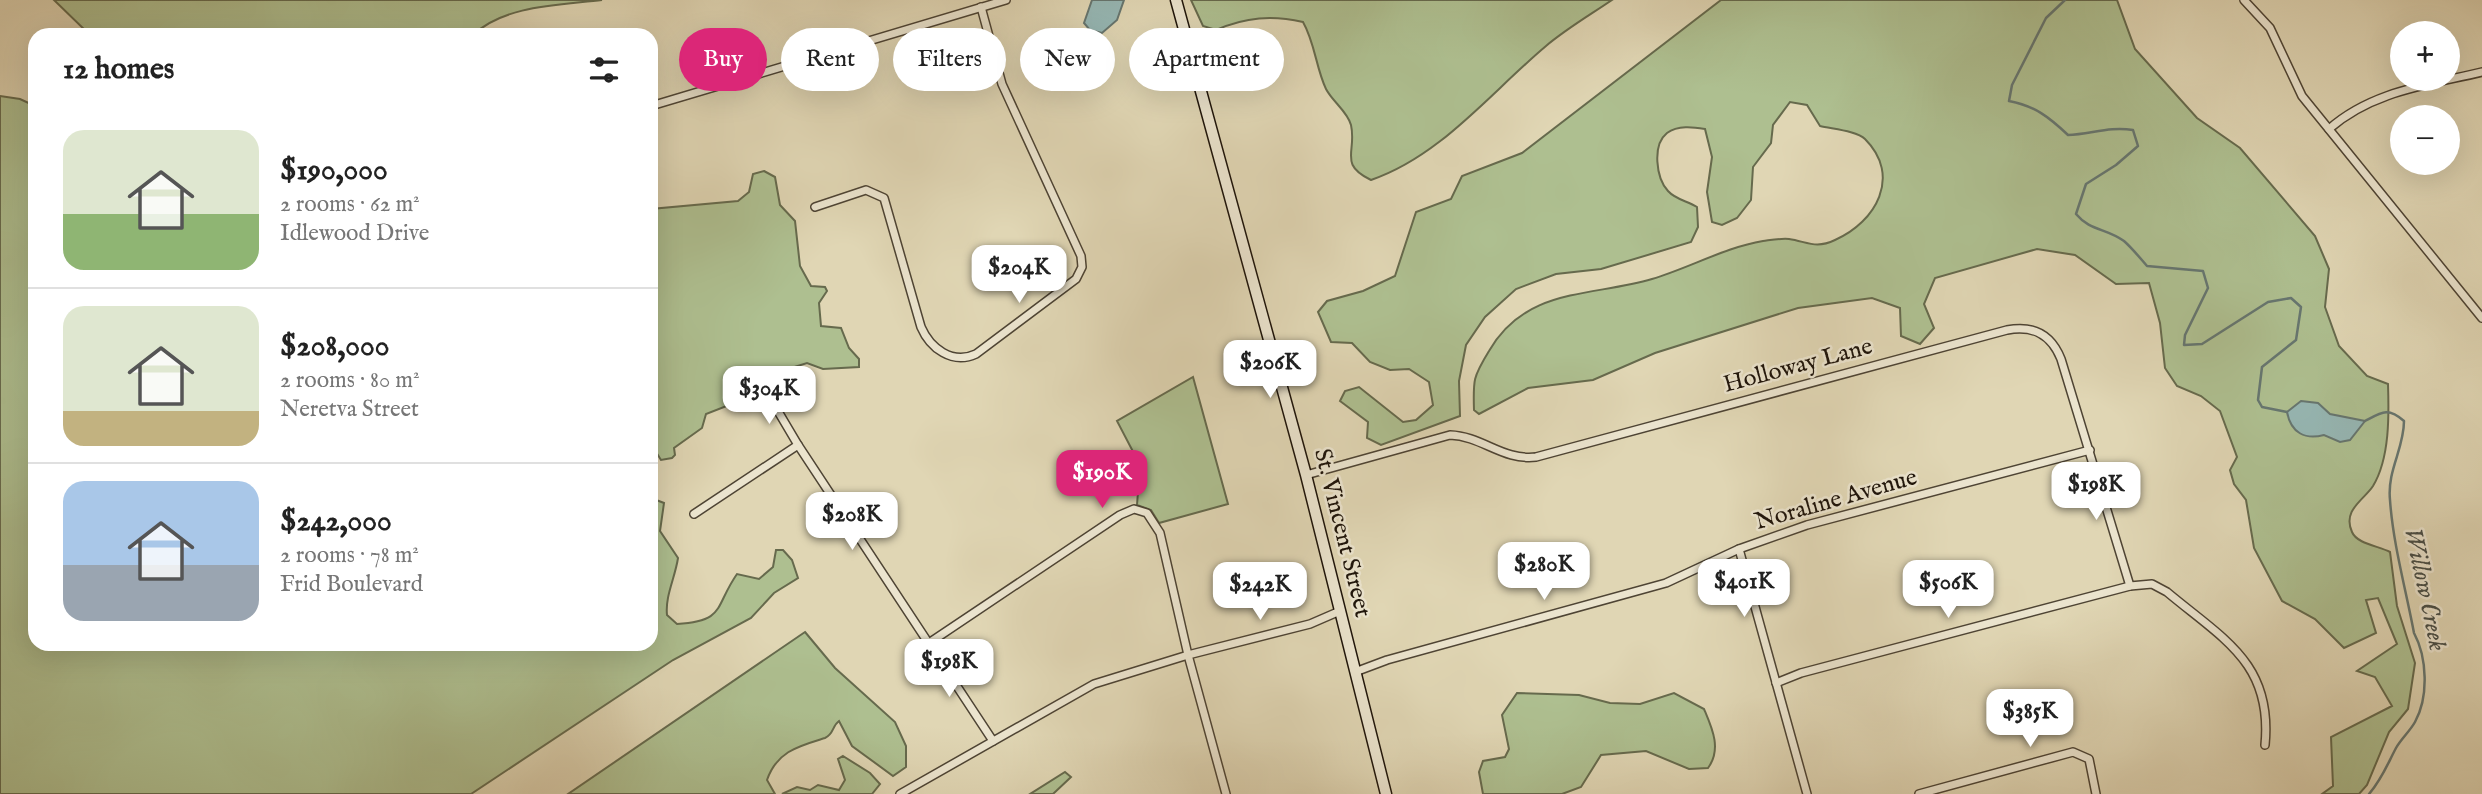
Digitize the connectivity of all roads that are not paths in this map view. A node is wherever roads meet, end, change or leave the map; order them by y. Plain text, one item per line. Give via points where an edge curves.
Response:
1 (1006, 0) edge
2 (1176, 0) edge
3 (2244, 0) edge
4 (982, 8) junction
5 (2482, 72) edge
6 (658, 104) edge
7 (2329, 129) junction
8 (815, 206) dead end
9 (2482, 318) edge
10 (766, 391) dead end
11 (797, 445) junction
12 (2090, 450) junction
13 (1306, 475) junction
14 (694, 514) dead end
15 (1740, 549) junction
16 (2130, 586) junction
17 (1340, 611) junction
18 (929, 643) junction
19 (1188, 655) junction
20 (1355, 672) junction
21 (1776, 683) junction
22 (993, 741) junction
23 (2265, 745) dead end
24 (900, 794) edge
25 (1226, 794) edge
26 (1386, 794) edge
27 (1807, 794) edge
28 (1919, 794) edge
29 (2096, 794) edge

1 - 4 street
2 - 13 street, St. Vincent Street
3 - 7 street via 2270,28 2294,82
4 - 6 street
4 - 8 street via 1002,84 1082,256 1076,279 976,354 951,356 929,342 920,327 884,198 866,190
5 - 7 street via 2380,96
7 - 9 street
10 - 11 street
11 - 14 street
11 - 18 street
12 - 13 street, Holloway Lane via 2054,343 2037,331 2017,328 1536,457 1513,457 1474,439 1450,435
12 - 15 street, Noraline Avenue via 1807,525
12 - 16 street, Holloway Lane
13 - 17 street, St. Vincent Street
15 - 20 street, Noraline Avenue via 1666,583
15 - 21 street
16 - 21 street
16 - 23 street via 2160,587 2250,665 2266,718
17 - 19 street via 1310,624
17 - 20 street, St. Vincent Street
18 - 19 street via 1134,509 1147,513 1157,526
18 - 22 street
19 - 22 street via 1094,684
19 - 25 street
20 - 26 street, St. Vincent Street
21 - 27 street
22 - 24 street
28 - 29 street via 2073,752 2089,759

